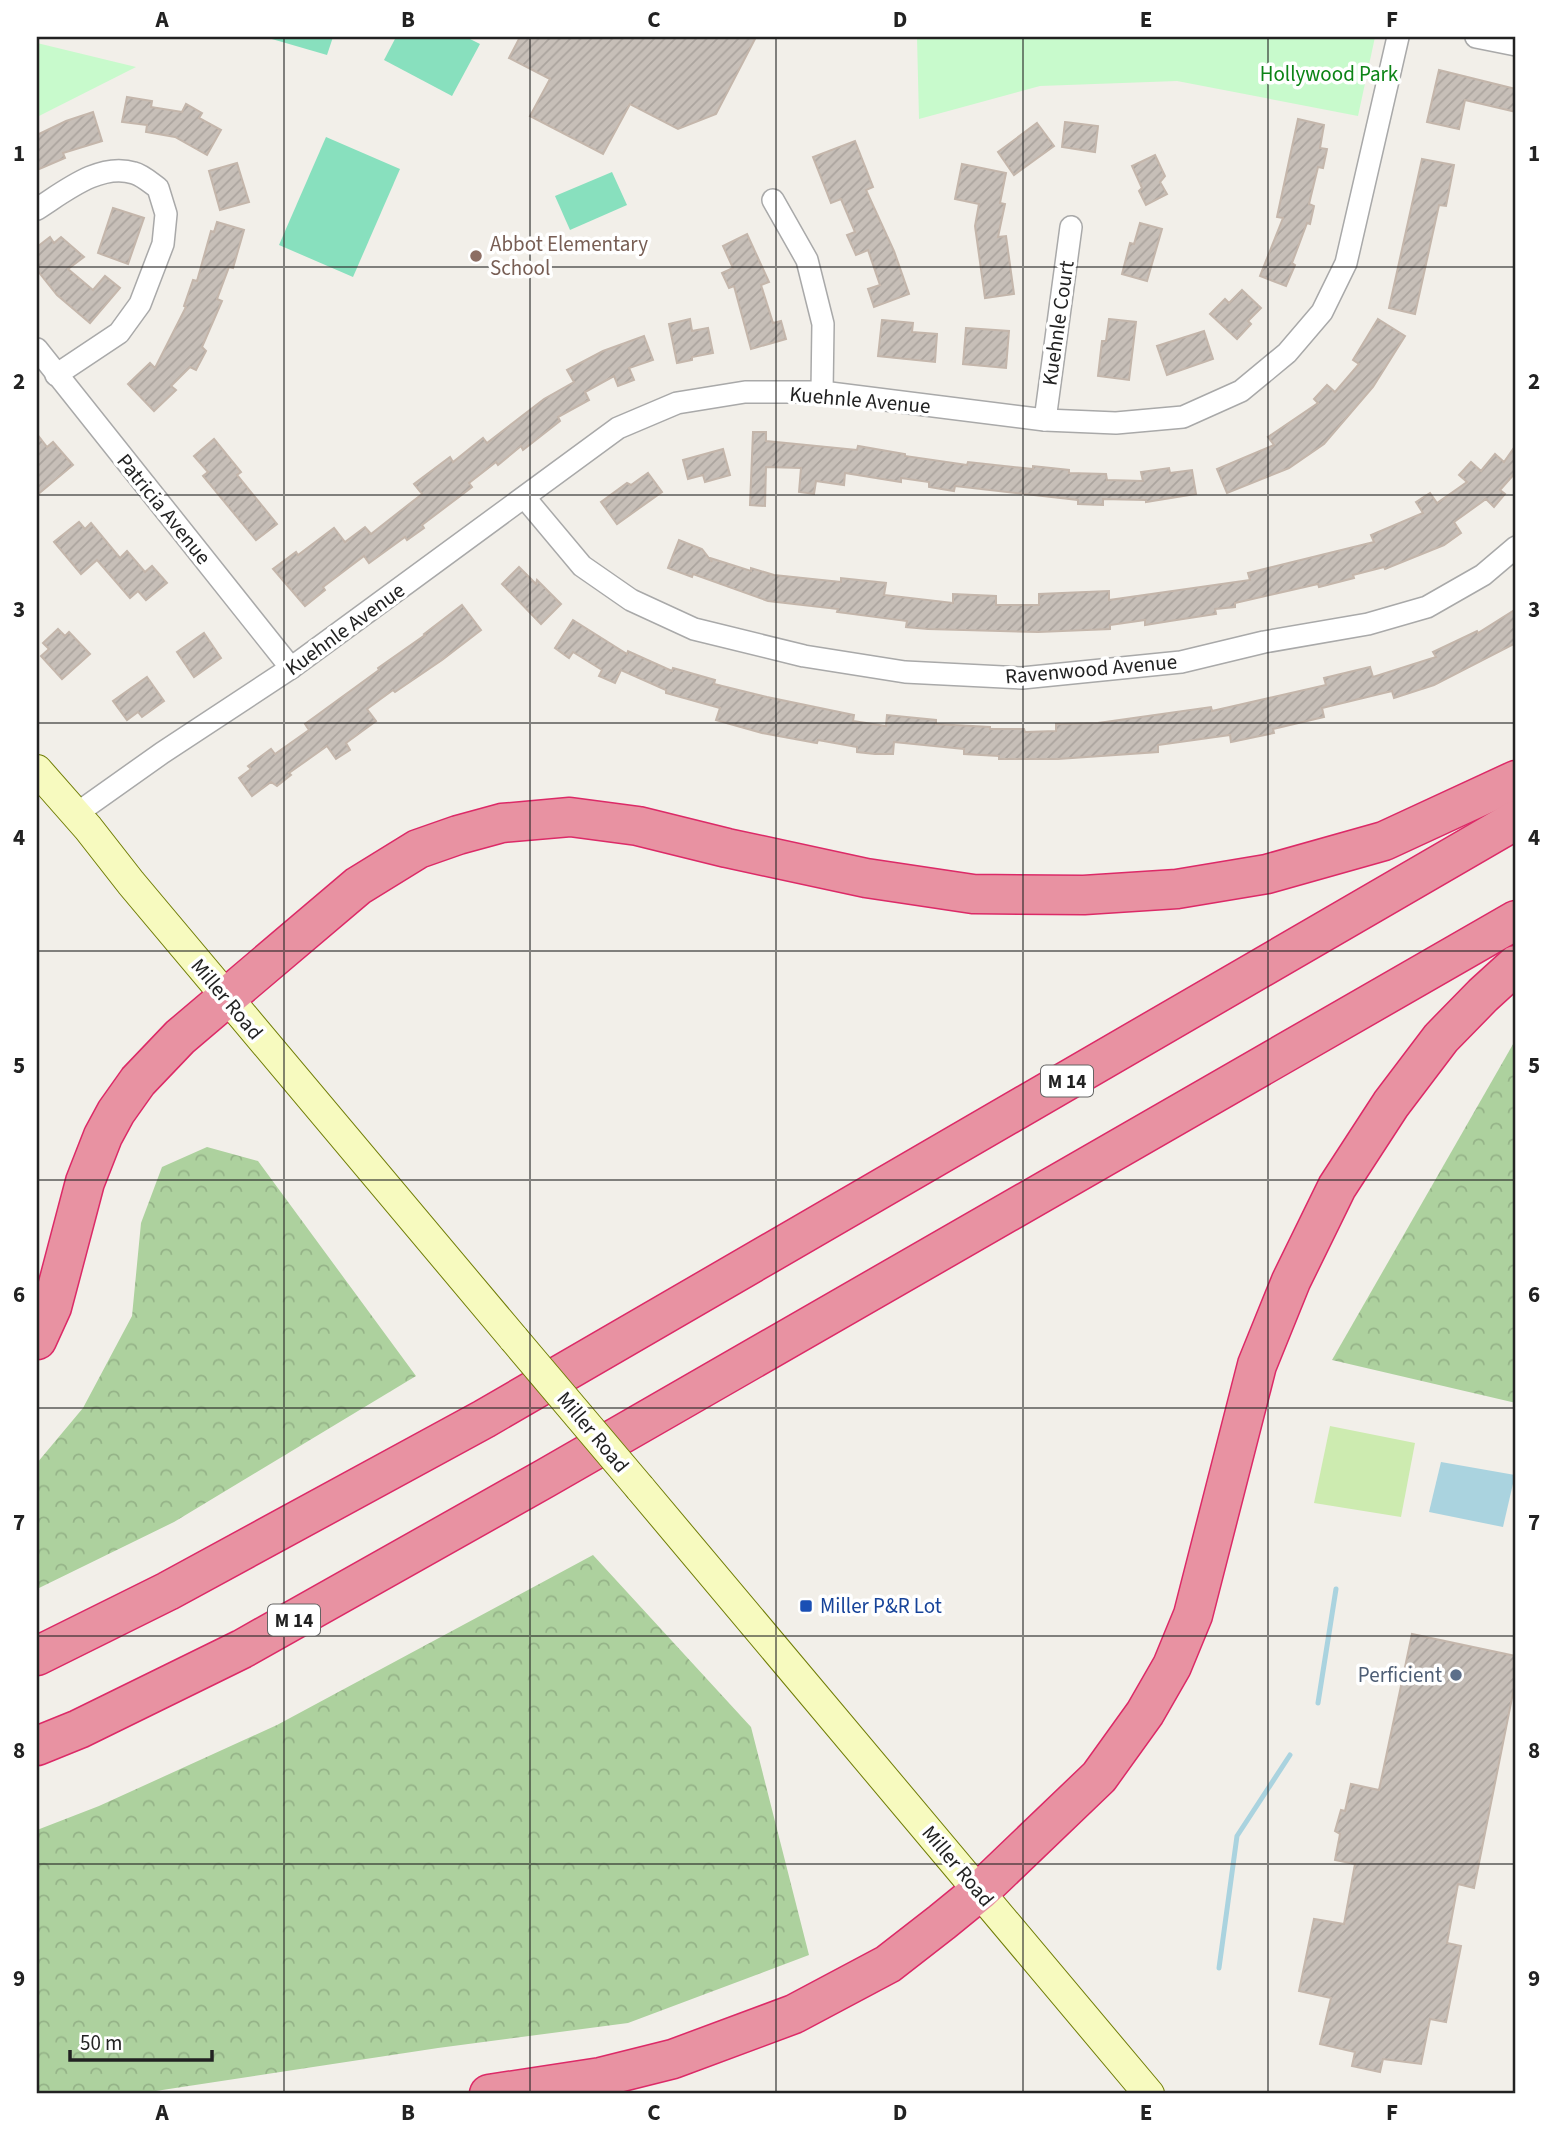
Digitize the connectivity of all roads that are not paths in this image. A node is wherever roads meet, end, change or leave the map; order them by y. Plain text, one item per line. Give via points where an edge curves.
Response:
1 (1398, 37) edge
2 (1476, 37) edge
3 (1516, 45) edge
4 (773, 200) dead end
5 (37, 209) edge
6 (1071, 227) dead end
7 (37, 349) edge
8 (57, 375) junction
9 (822, 392) junction
10 (1045, 420) junction
11 (525, 499) junction
12 (1516, 547) edge
13 (291, 668) junction
14 (37, 770) edge
15 (1516, 780) edge
16 (76, 814) junction
17 (1516, 820) edge
18 (1516, 920) edge
19 (1516, 965) edge
20 (226, 998) junction
21 (37, 1340) edge
22 (37, 1656) edge
23 (37, 1746) edge
24 (980, 1891) junction
25 (489, 2094) edge
26 (1149, 2094) edge

1 - 10 street, Kuehnle Avenue via 1346,262 1322,312 1287,353 1241,391 1183,417 1116,423
2 - 3 street
4 - 9 street via 807,260 823,324
5 - 8 street via 78,182 109,172 135,173 159,188 166,214 163,244 140,304 119,334
6 - 10 street, Kuehnle Court
7 - 8 street, Patricia Avenue
8 - 13 street, Patricia Avenue
9 - 10 street, Kuehnle Avenue
9 - 11 street, Kuehnle Avenue via 745,392 677,402 618,428
11 - 12 street, Ravenwood Avenue via 582,566 631,600 694,629 804,656 905,672 1022,678 1181,662 1368,624 1427,607 1483,575
11 - 13 street, Kuehnle Avenue
13 - 16 street, Kuehnle Avenue
14 - 16 main road, Miller Road
15 - 20 highway via 1384,841 1268,874 1177,889 1084,895 973,894 866,878 638,826 569,817 502,823 418,849 358,887
16 - 20 main road, Miller Road
17 - 22 highway, M 14 via 496,1413 180,1585
18 - 23 highway, M 14 via 242,1649
19 - 24 highway via 1441,1038 1391,1104 1331,1199 1290,1281 1257,1364 1193,1615 1172,1666 1099,1777
20 - 21 highway via 180,1037 138,1082 103,1136 85,1182 52,1307
20 - 24 main road, Miller Road, bridge
24 - 25 highway via 888,1964 794,2014 673,2059 601,2077
24 - 26 main road, Miller Road

